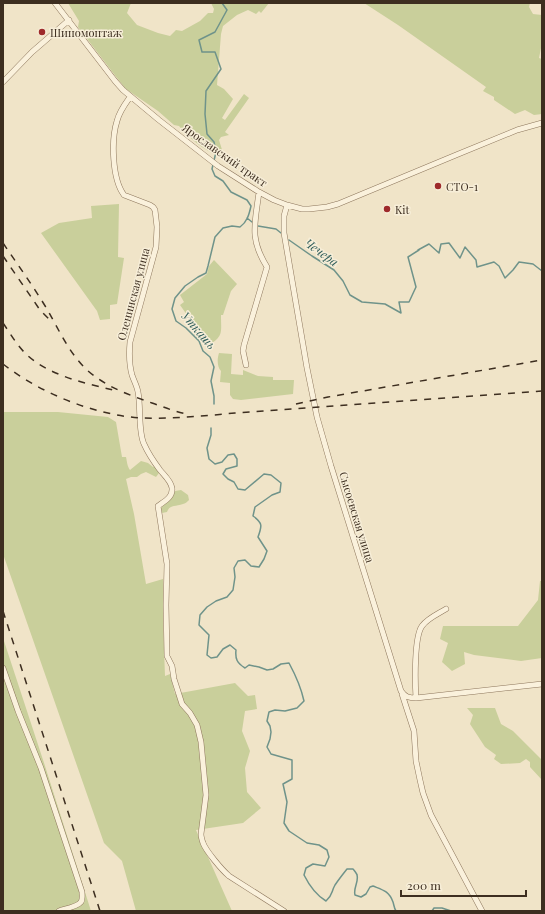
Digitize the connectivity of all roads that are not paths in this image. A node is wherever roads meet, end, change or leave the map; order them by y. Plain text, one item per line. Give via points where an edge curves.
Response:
1 (55, 3) edge
2 (69, 20) junction
3 (3, 82) edge
4 (130, 97) junction
5 (542, 123) edge
6 (259, 192) junction
7 (287, 205) junction
8 (246, 365) dead end
9 (446, 609) dead end
10 (3, 668) edge
11 (542, 684) edge
12 (401, 691) junction
13 (414, 698) junction
14 (407, 709) junction
15 (59, 911) edge
16 (284, 911) edge
17 (482, 911) edge

1 - 2 street, Ярославский тракт
2 - 3 street via 32,52
2 - 4 street, Ярославский тракт
4 - 6 street, Ярославский тракт via 218,166
4 - 16 street, Оленинская улица via 120,112 113,145 115,167 124,195 150,205 155,210 157,227 156,247 130,342 129,363 138,393 143,443 172,486 172,493 168,499 158,506 167,564 167,656 182,704 197,725 201,742 206,795 201,834 203,844 229,876
5 - 7 street, Ярославский тракт via 517,130 338,204 309,209
6 - 7 street, Ярославский тракт
6 - 8 street via 254,239 267,267 244,345
7 - 12 street, Сысоевская улица via 284,233 317,417
9 - 13 street via 427,621 419,632
10 - 15 street via 41,768 82,892 81,902
11 - 13 street
12 - 13 street via 407,697
12 - 14 street, Сысоевская улица
13 - 14 street via 407,703
14 - 17 street, Сысоевская улица via 414,731 418,771 427,802

